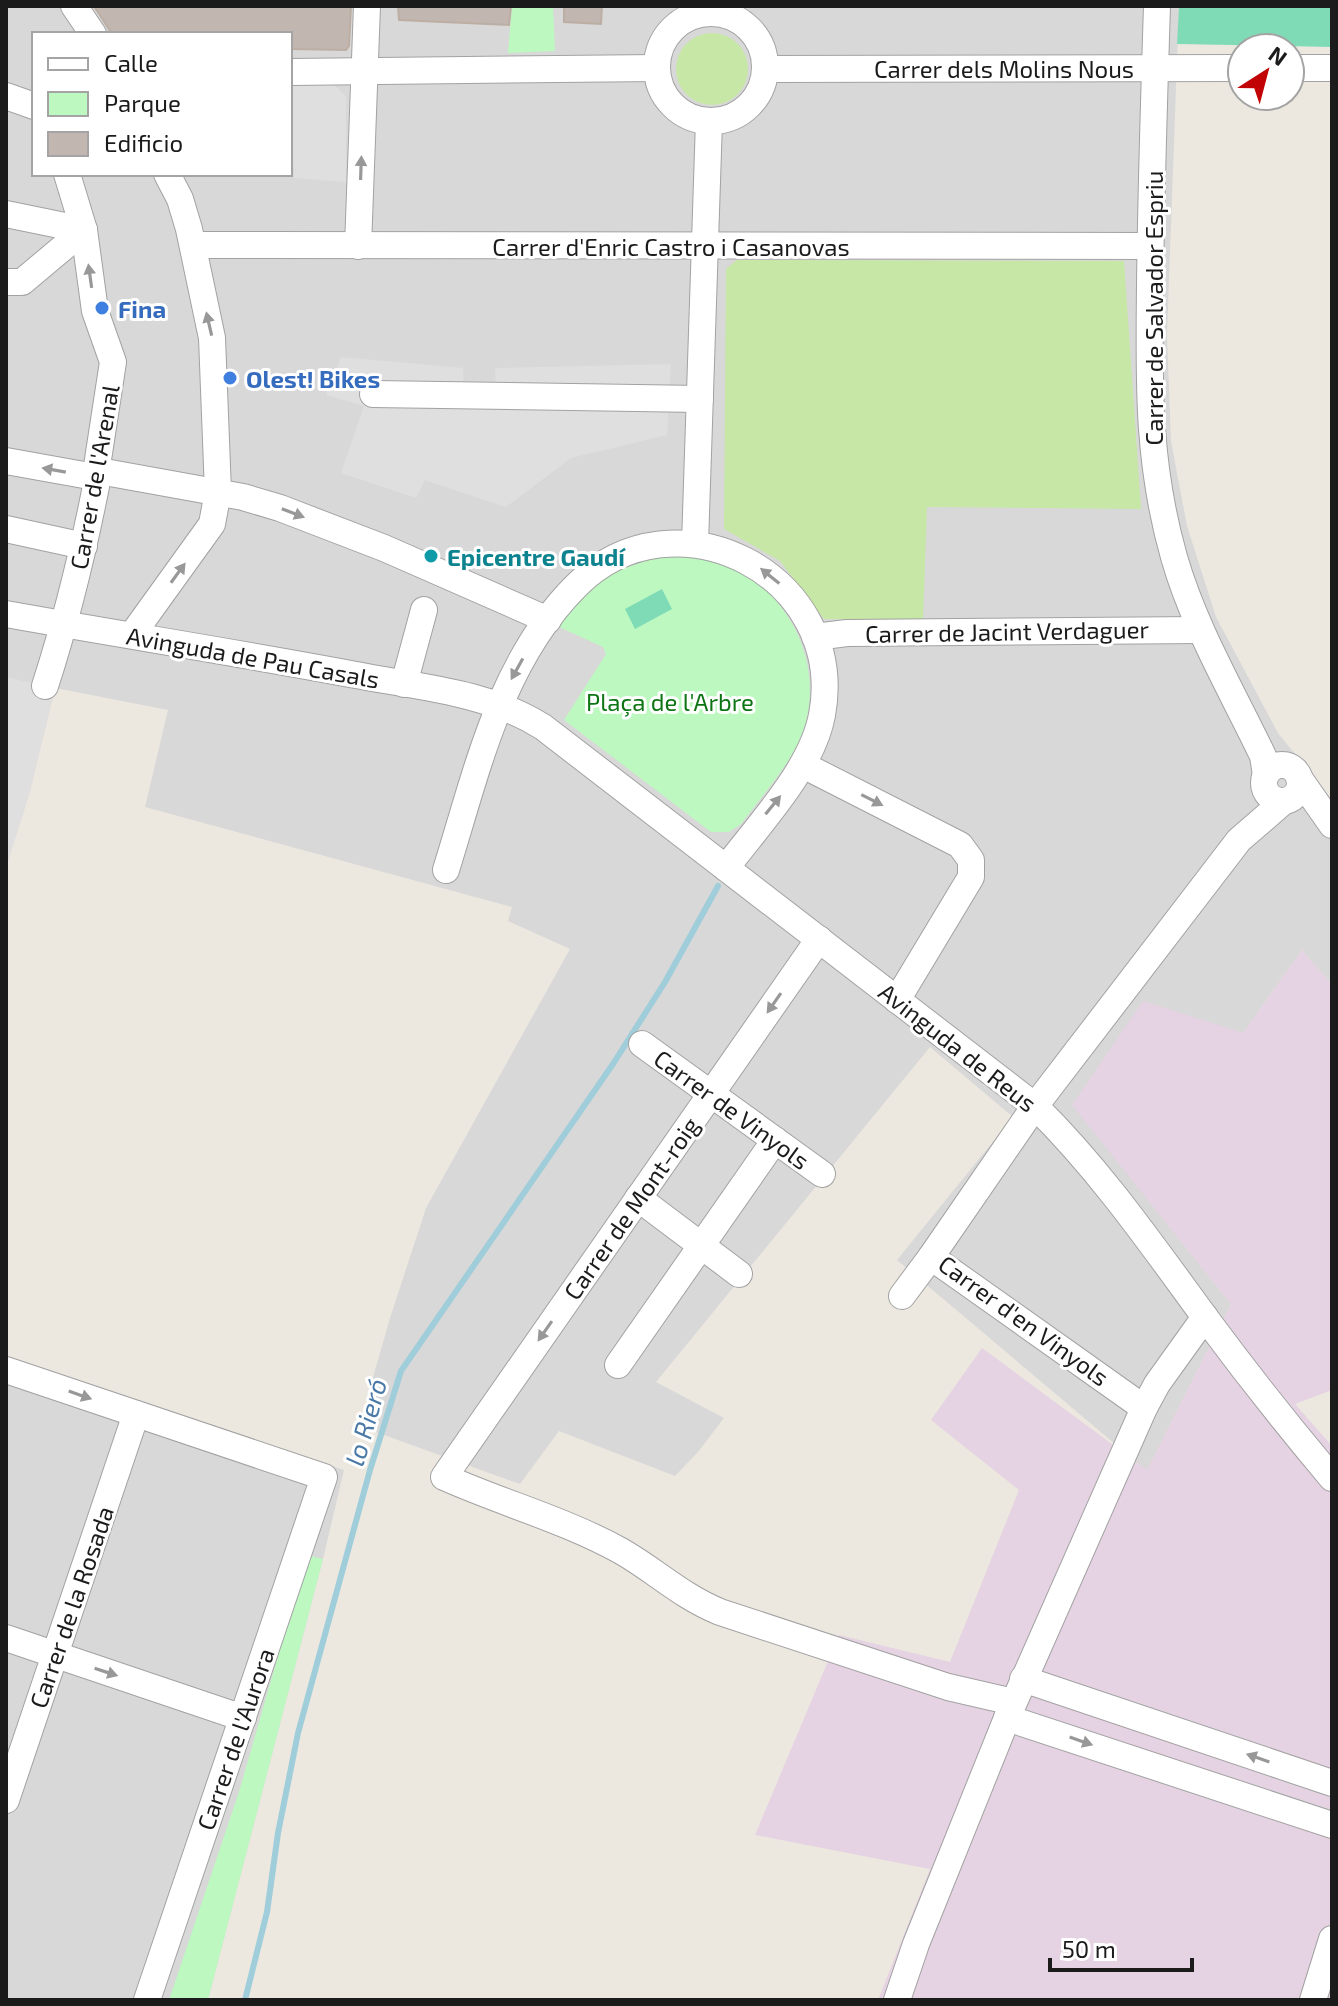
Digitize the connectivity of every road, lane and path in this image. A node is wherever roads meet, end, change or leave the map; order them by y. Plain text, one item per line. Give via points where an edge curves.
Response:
1 (74, 6) edge
2 (367, 6) edge
3 (1157, 6) edge
4 (714, 10) edge
5 (92, 32) edge
6 (657, 68) junction
7 (1155, 68) junction
8 (1226, 68) edge
9 (1306, 68) edge
10 (1332, 68) edge
11 (765, 69) junction
12 (292, 72) edge
13 (364, 72) junction
14 (6, 96) edge
15 (32, 105) edge
16 (709, 121) junction
17 (68, 176) edge
18 (168, 176) edge
19 (6, 214) edge
20 (84, 230) junction
21 (193, 245) junction
22 (358, 246) junction
23 (706, 246) junction
24 (1150, 246) junction
25 (6, 282) edge
26 (373, 394) dead end
27 (700, 399) junction
28 (6, 461) edge
29 (99, 471) junction
30 (218, 492) junction
31 (6, 529) edge
32 (695, 544) junction
33 (84, 546) junction
34 (424, 610) dead end
35 (6, 614) edge
36 (548, 620) junction
37 (65, 625) junction
38 (1200, 630) junction
39 (132, 635) junction
40 (815, 637) junction
41 (404, 684) junction
42 (45, 686) dead end
43 (499, 704) junction
44 (803, 765) junction
45 (1282, 785) junction
46 (1332, 825) edge
47 (1332, 834) edge
48 (726, 868) junction
49 (446, 870) dead end
50 (819, 939) junction
51 (897, 1000) junction
52 (642, 1044) dead end
53 (711, 1093) junction
54 (1035, 1106) junction
55 (775, 1140) junction
56 (822, 1174) dead end
57 (638, 1198) junction
58 (701, 1245) junction
59 (931, 1257) junction
60 (739, 1274) dead end
61 (902, 1296) dead end
62 (1205, 1317) junction
63 (618, 1365) dead end
64 (6, 1370) edge
65 (1144, 1408) junction
66 (136, 1414) junction
67 (1332, 1478) edge
68 (6, 1638) edge
69 (56, 1654) junction
70 (1014, 1700) junction
71 (243, 1718) junction
72 (1332, 1783) edge
73 (6, 1800) edge
74 (1332, 1825) edge
75 (1332, 1939) edge
76 (147, 2000) edge
77 (897, 2000) edge
78 (1313, 2000) edge

1 - 5 street
2 - 13 street
3 - 7 street, Carrer de Salvador Espriu
4 - 6 street via 678,25 662,44
4 - 11 street via 746,26 761,45
6 - 13 street
6 - 16 street via 673,105
7 - 8 street, Carrer dels Molins Nous
7 - 11 street, Carrer dels Molins Nous
7 - 24 street, Carrer de Salvador Espriu
9 - 10 street
11 - 16 street via 748,107
12 - 13 street
22 -> 13 street
14 - 15 street
16 - 23 street
17 - 20 street, Carrer de l'Arenal
18 - 21 street
19 - 20 street
20 - 25 street via 22,282
29 -> 20 street, Carrer de l'Arenal via 113,362 95,311
21 - 22 street, Carrer d'Enric Castro i Casanovas
30 -> 21 street via 213,355
22 - 23 street, Carrer d'Enric Castro i Casanovas
23 - 24 street, Carrer d'Enric Castro i Casanovas
23 - 27 street
24 - 38 street, Carrer de Salvador Espriu via 1149,411 1154,459 1175,560
26 - 27 street
27 - 32 street
29 -> 28 street via 95,477
29 - 30 street
29 - 33 street, Carrer de l'Arenal
30 -> 36 street via 280,508 384,548
39 -> 30 street via 212,524
31 - 33 street
32 - 36 street via 651,546 611,560 576,586
40 -> 32 street via 794,599 773,578 737,555
33 - 37 street, Carrer de l'Arenal
34 - 41 street
35 - 37 street, Avinguda de Pau Casals
36 -> 43 street
37 - 39 street, Avinguda de Pau Casals
37 - 42 street, Carrer de l'Arenal
38 - 40 street, Carrer de Jacint Verdaguer
38 - 45 street, Carrer de Salvador Espriu
39 - 41 street, Avinguda de Pau Casals
40 - 44 street via 825,697 820,727
41 - 43 street, Avinguda de Pau Casals
43 - 48 street, Avinguda de Reus via 578,752
43 - 49 street
48 -> 44 street
44 -> 51 street via 960,845 971,860 971,877
45 - 46 street, Carrer de Salvador Espriu
45 - 47 street, Carrer de Salvador Espriu
45 - 54 street, Carrer d'en Vinyols
48 - 50 street, Avinguda de Reus
50 - 51 street, Avinguda de Reus
50 -> 53 street, Carrer de Mont-roig
51 - 54 street, Avinguda de Reus
52 - 53 street, Carrer de Vinyols
53 - 55 street, Carrer de Vinyols
53 - 57 street, Carrer de Mont-roig
54 - 59 street, Carrer d'en Vinyols
54 - 62 street, Avinguda de Reus via 1120,1199
55 - 56 street, Carrer de Vinyols
55 - 58 street
57 - 58 street
57 -> 70 street, Carrer de Mont-roig via 444,1477 602,1541 711,1608 948,1687
58 - 60 street
58 - 63 street
59 - 61 street
59 - 65 street, Carrer d'en Vinyols
62 - 65 street
62 - 67 street, Avinguda de Reus
64 -> 66 street
65 - 70 street
66 - 69 street, Carrer de la Rosada
66 - 71 street, Carrer de l'Aurora via 324,1477
68 - 69 street
69 -> 71 street
69 - 73 street, Carrer de la Rosada
72 -> 70 street
70 -> 74 street
70 - 77 street
71 - 76 street, Carrer de l'Aurora
75 - 78 street

